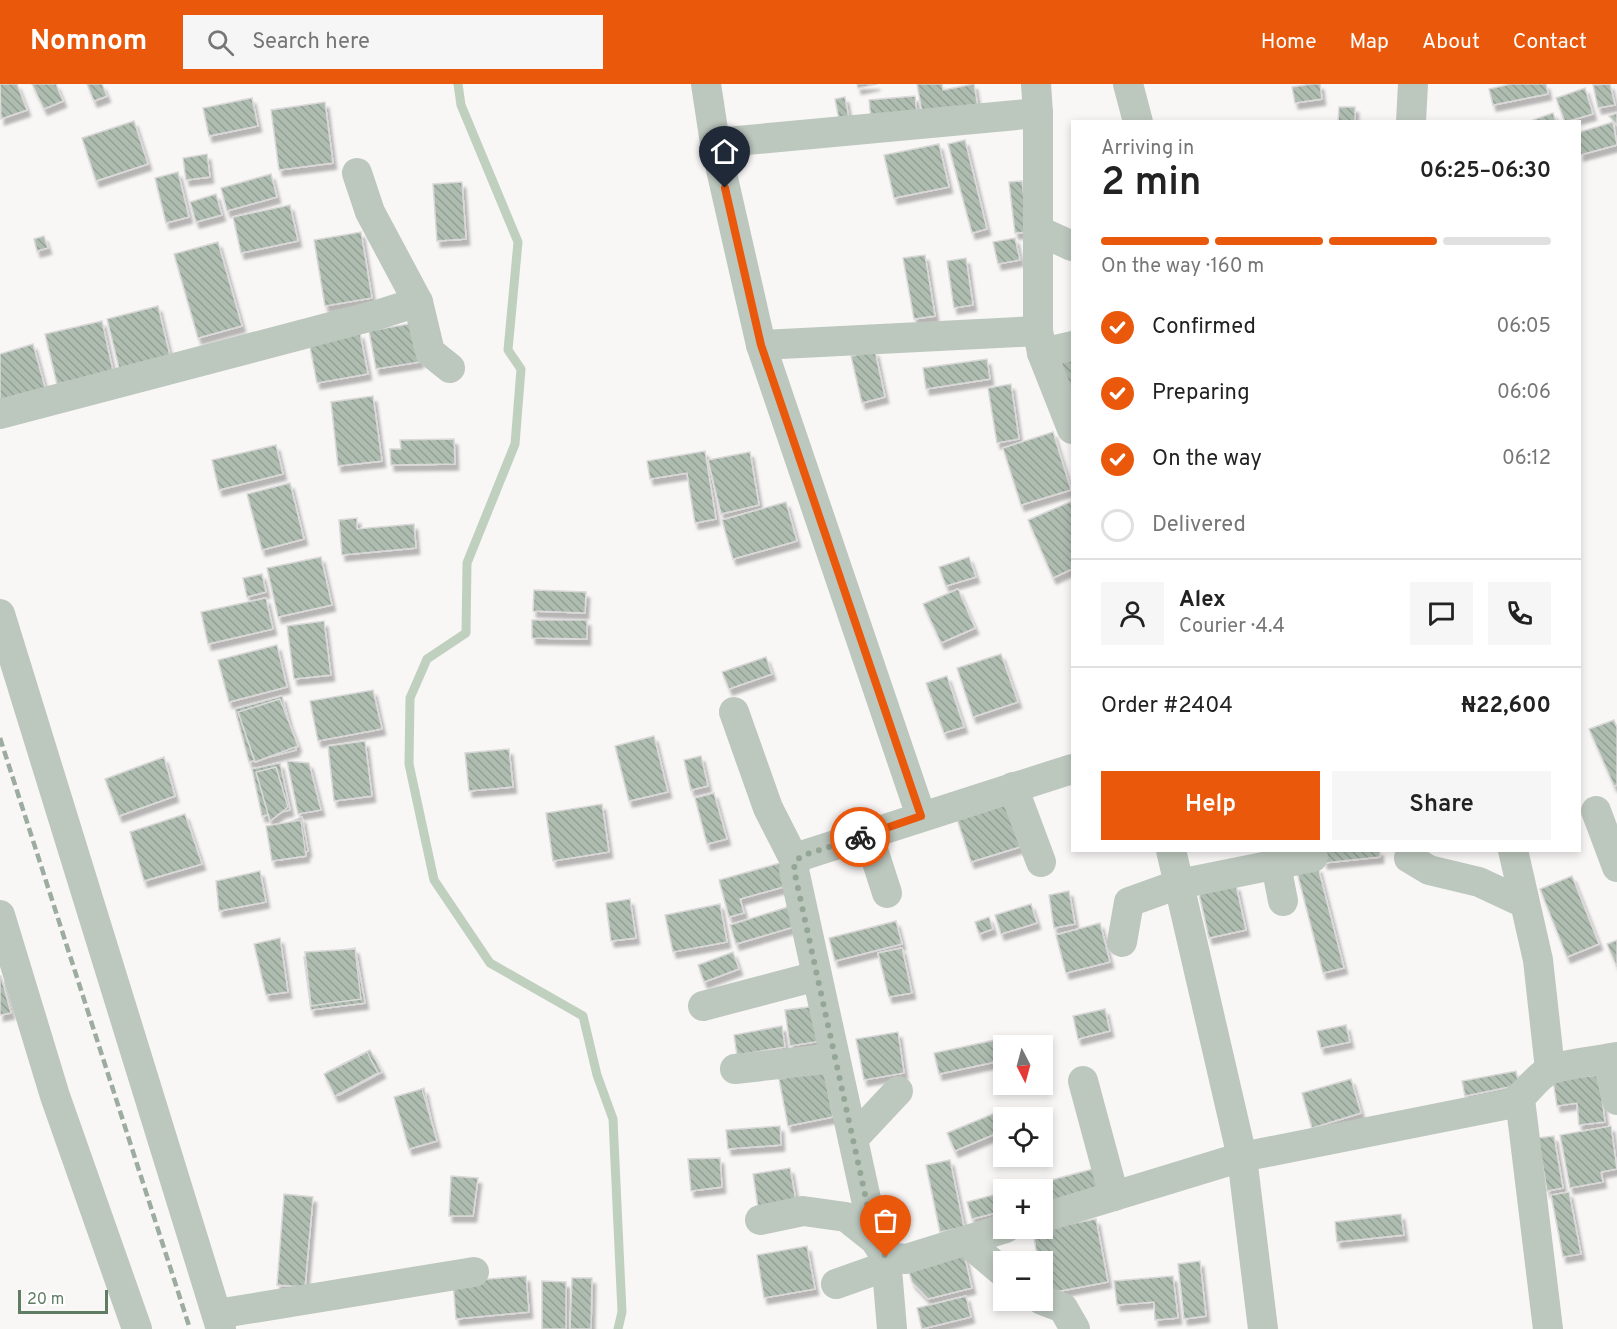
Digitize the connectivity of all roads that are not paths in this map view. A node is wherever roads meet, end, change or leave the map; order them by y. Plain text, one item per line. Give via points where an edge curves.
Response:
1 (706, 84) edge
2 (1128, 84) edge
3 (1413, 84) edge
4 (1037, 98) edge
5 (1137, 120) edge
6 (1411, 120) edge
7 (715, 143) junction
8 (357, 173) dead end
9 (1039, 231) junction
10 (1071, 246) edge
11 (418, 302) junction
12 (1040, 342) junction
13 (761, 345) junction
14 (1071, 346) edge
15 (450, 368) dead end
16 (0, 414) edge
17 (1071, 426) edge
18 (0, 614) edge
19 (734, 712) dead end
20 (1071, 769) edge
21 (1013, 787) junction
22 (1597, 810) edge
23 (921, 816) junction
24 (868, 834) junction
25 (1171, 852) edge
26 (1513, 852) edge
27 (1313, 857) dead end
28 (1409, 858) dead end
29 (795, 861) junction
30 (1041, 862) dead end
31 (1276, 865) junction
32 (1617, 867) edge
33 (1179, 884) junction
34 (887, 893) dead end
35 (1283, 901) dead end
36 (1524, 903) junction
37 (0, 915) edge
38 (1122, 942) dead end
39 (817, 976) junction
40 (703, 1006) dead end
41 (835, 1058) junction
42 (1612, 1058) edge
43 (735, 1069) dead end
44 (1550, 1069) junction
45 (1083, 1082) dead end
46 (898, 1090) dead end
47 (1520, 1099) junction
48 (1617, 1100) edge
49 (853, 1138) junction
50 (1242, 1157) junction
51 (1114, 1196) junction
52 (1053, 1215) edge
53 (760, 1220) dead end
54 (993, 1232) edge
55 (966, 1241) junction
56 (883, 1254) junction
57 (993, 1264) edge
58 (474, 1272) dead end
59 (836, 1284) dead end
60 (1053, 1304) edge
61 (219, 1322) edge
62 (1258, 1325) edge
63 (137, 1329) edge
64 (892, 1329) edge
65 (1075, 1329) edge
66 (1548, 1329) edge

1 - 7 street
2 - 5 street
3 - 6 street
4 - 7 street
4 - 9 street
7 - 13 street
8 - 11 street via 370,212
9 - 10 street
9 - 12 street
11 - 15 street via 430,352
11 - 16 street
12 - 13 street
12 - 14 street
12 - 17 street
13 - 23 street
18 - 61 street
19 - 29 street via 768,808
20 - 21 street
21 - 23 street
21 - 30 street
22 - 32 street
23 - 24 street
24 - 29 street
24 - 34 street
25 - 33 street
26 - 36 street
27 - 31 street
28 - 36 street via 1429,870 1479,882
29 - 39 street
31 - 33 street
31 - 35 street
33 - 38 street via 1129,902
33 - 50 street
36 - 44 street via 1538,960
37 - 63 street via 55,1095
39 - 40 street
39 - 41 street
41 - 43 street
41 - 49 street
42 - 44 street
42 - 48 street
44 - 47 street
45 - 51 street
46 - 49 street
47 - 50 street
47 - 66 street
49 - 56 street
50 - 51 street
50 - 62 street
51 - 52 street
53 - 56 street via 803,1211 846,1217
54 - 55 street
55 - 56 street via 906,1259
55 - 57 street
56 - 59 street
56 - 64 street
58 - 61 street
60 - 65 street via 1063,1308

